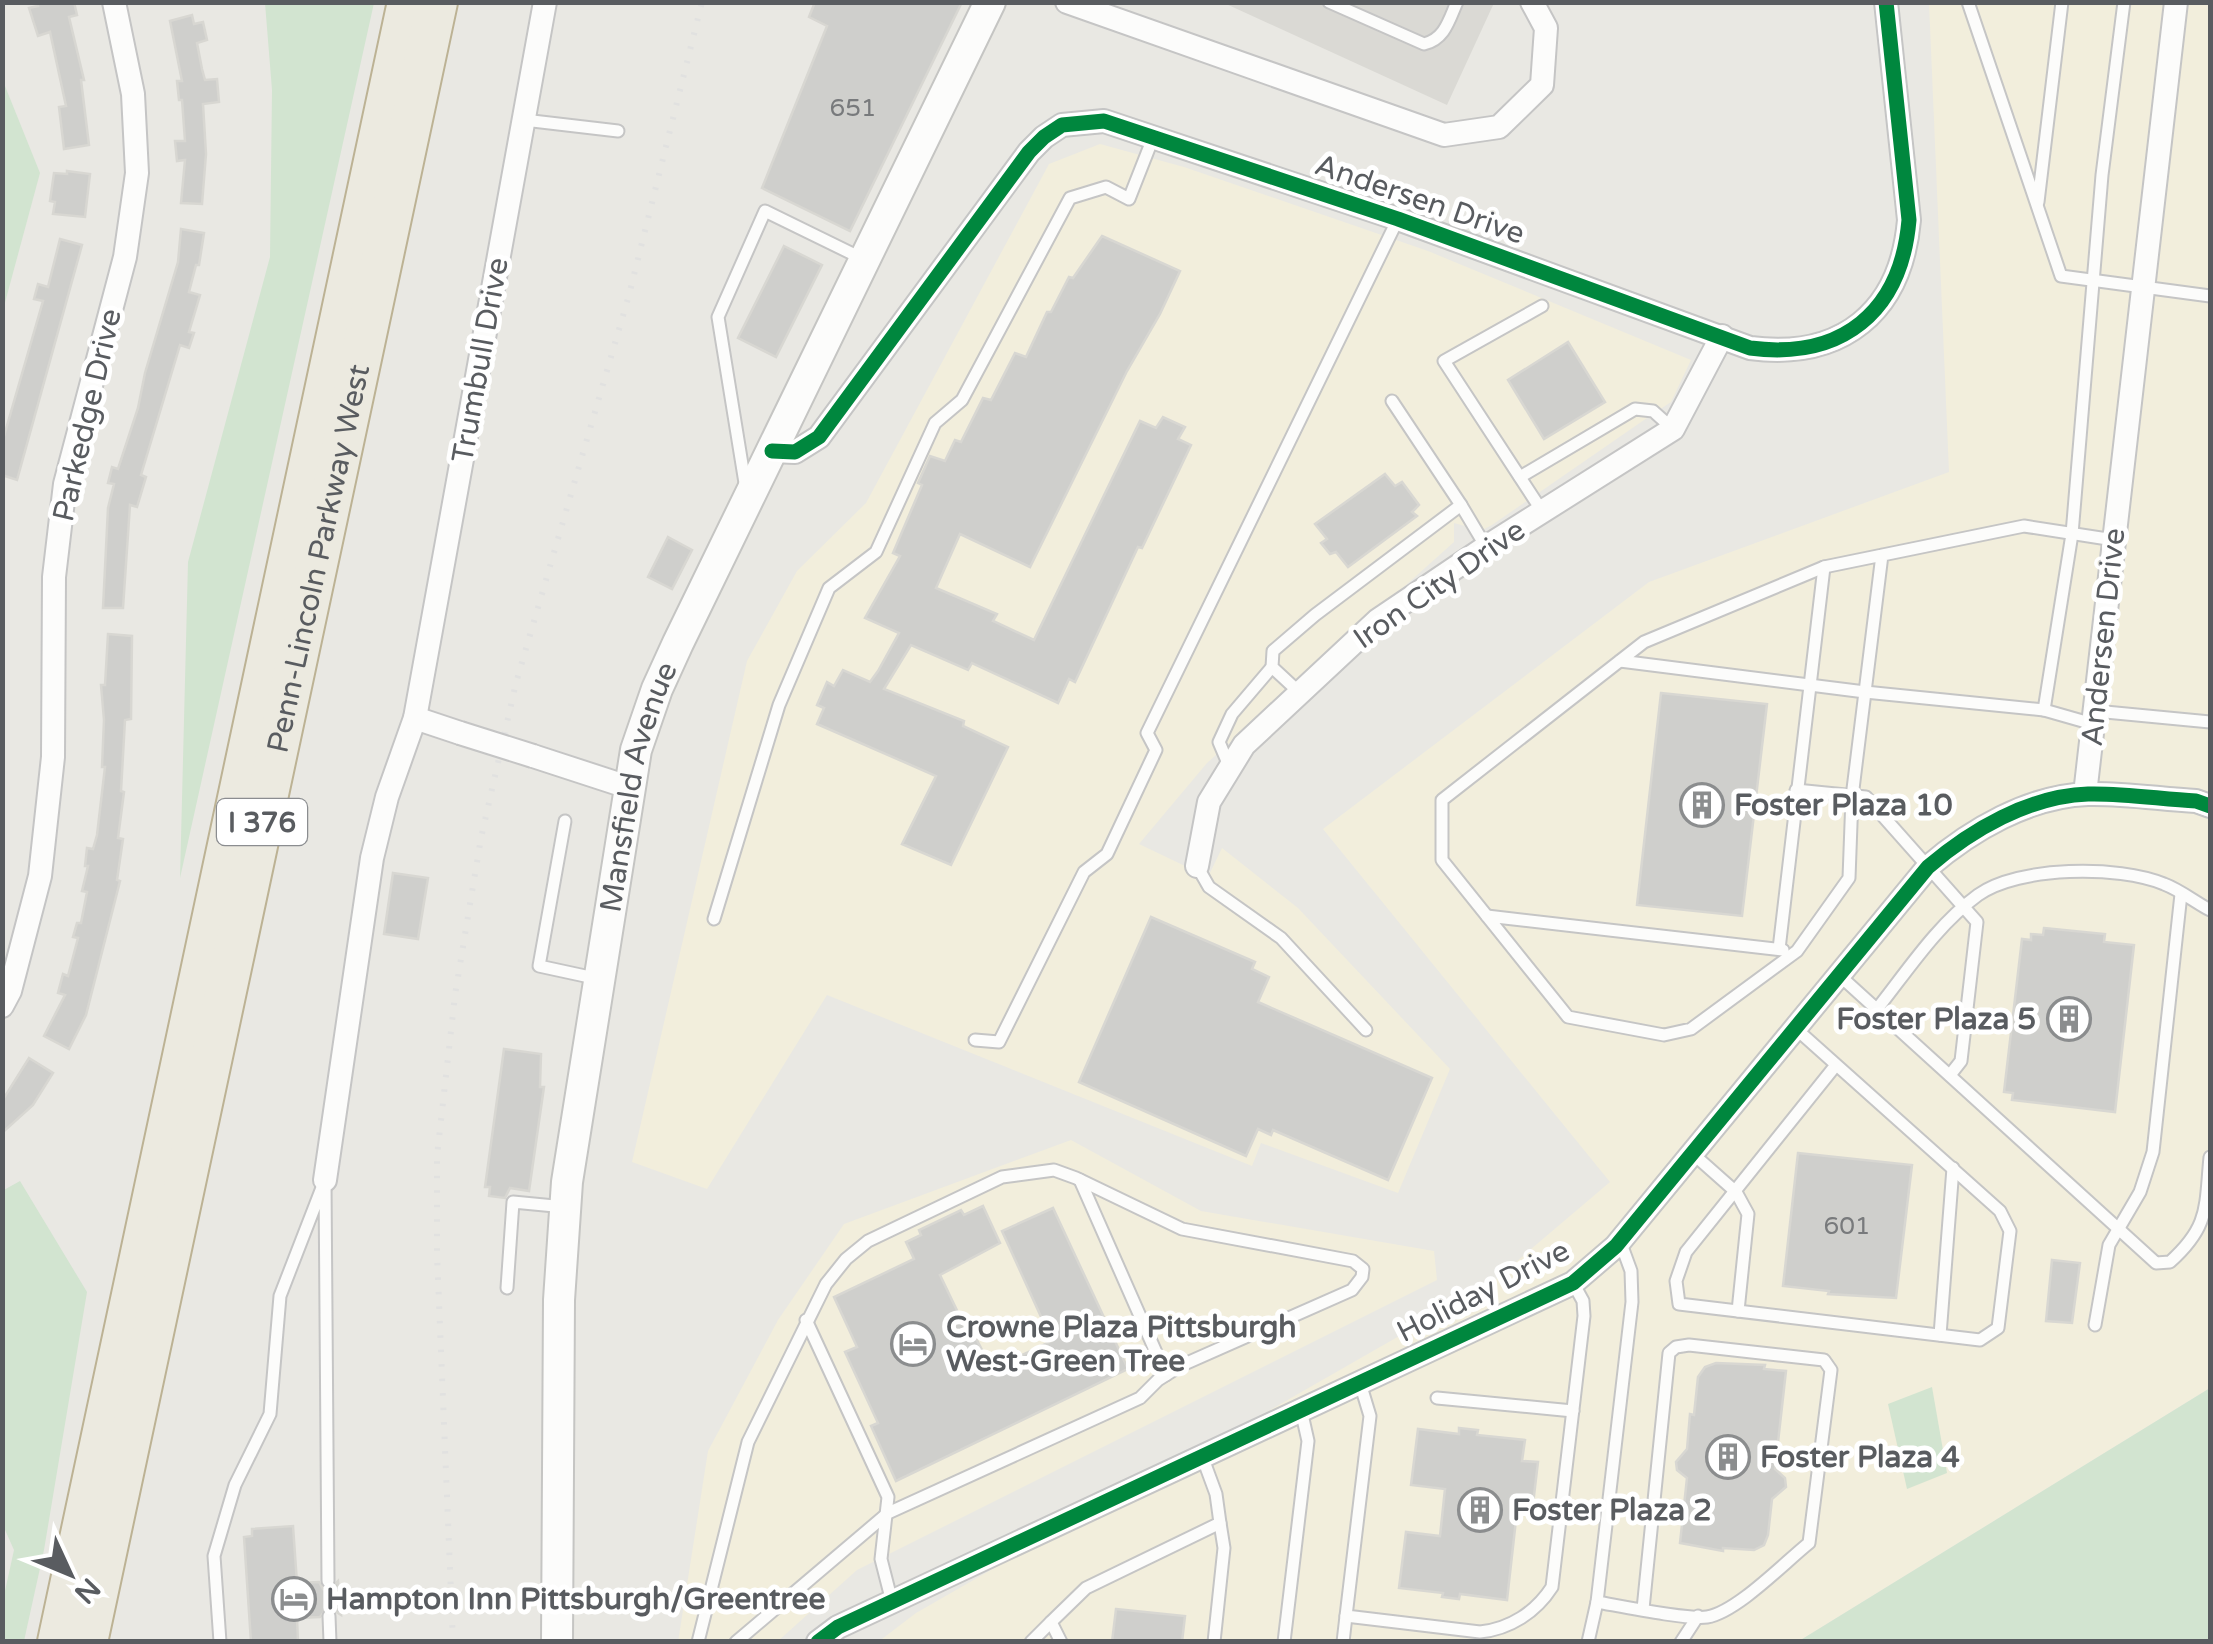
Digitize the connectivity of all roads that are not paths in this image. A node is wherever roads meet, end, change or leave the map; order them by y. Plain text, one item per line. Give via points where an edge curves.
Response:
1 (114, 2) edge
2 (408, 2) edge
3 (437, 2) edge
4 (545, 2) edge
5 (990, 2) edge
6 (1067, 2) edge
7 (1330, 2) edge
8 (1457, 2) edge
9 (1532, 2) edge
10 (1886, 2) edge
11 (1968, 2) edge
12 (2062, 2) edge
13 (2124, 2) edge
14 (2176, 2) edge
15 (524, 120) junction
16 (618, 131) dead end
17 (1153, 136) junction
18 (2038, 207) junction
19 (1398, 219) junction
20 (864, 260) junction
21 (2094, 280) junction
22 (2142, 289) junction
23 (2210, 296) edge
24 (1542, 306) dead end
25 (1722, 336) junction
26 (1392, 402) dead end
27 (1673, 428) junction
28 (772, 451) junction
29 (1520, 477) junction
30 (748, 500) junction
31 (1461, 505) junction
32 (1542, 511) junction
33 (2072, 534) junction
34 (2114, 540) junction
35 (1486, 547) junction
36 (1882, 554) junction
37 (1824, 567) junction
38 (1620, 661) junction
39 (1272, 667) junction
40 (1810, 683) junction
41 (1865, 692) junction
42 (1300, 693) junction
43 (2044, 710) junction
44 (2094, 717) junction
45 (414, 718) junction
46 (2210, 722) edge
47 (1230, 768) junction
48 (628, 787) junction
49 (1796, 790) junction
50 (2085, 794) junction
51 (1852, 797) junction
52 (2210, 806) edge
53 (565, 820) dead end
54 (1197, 866) joint
55 (1928, 867) junction
56 (2181, 894) junction
57 (1964, 908) junction
58 (2210, 910) edge
59 (1487, 916) junction
60 (714, 919) dead end
61 (1779, 949) junction
62 (1797, 952) junction
63 (1838, 974) junction
64 (599, 978) junction
65 (2, 1006) edge
66 (1877, 1009) junction
67 (1794, 1027) junction
68 (1366, 1030) dead end
69 (975, 1040) dead end
70 (1836, 1065) junction
71 (1950, 1075) junction
72 (1692, 1153) junction
73 (2210, 1157) edge
74 (1952, 1168) junction
75 (325, 1180) junction
76 (1080, 1180) junction
77 (1736, 1192) junction
78 (565, 1207) junction
79 (2117, 1228) junction
80 (1620, 1241) junction
81 (1573, 1283) junction
82 (508, 1288) dead end
83 (1738, 1311) junction
84 (806, 1320) junction
85 (2095, 1325) dead end
86 (1940, 1335) junction
87 (1166, 1375) junction
88 (1360, 1383) junction
89 (1437, 1398) dead end
90 (1301, 1410) junction
91 (1573, 1412) junction
92 (1202, 1456) junction
93 (888, 1513) junction
94 (1220, 1523) junction
95 (328, 1581) dead end
96 (892, 1602) junction
97 (1597, 1602) junction
98 (1643, 1609) junction
99 (330, 1616) dead end
100 (1346, 1616) junction
101 (1698, 1616) junction
102 (1052, 1622) junction
103 (58, 1642) edge
104 (87, 1642) edge
105 (220, 1642) edge
106 (330, 1642) edge
107 (557, 1642) edge
108 (698, 1642) edge
109 (736, 1642) edge
110 (818, 1642) edge
111 (1031, 1642) edge
112 (1061, 1642) edge
113 (1214, 1642) edge
114 (1284, 1642) edge
115 (1343, 1642) edge
116 (1588, 1642) edge
117 (1681, 1642) edge

1 - 65 street, Parkedge Drive via 133,94 137,173 125,256 65,484 54,577 53,756 40,876
2 - 103 highway, Penn-Lincoln Parkway West / I 376
3 - 104 highway, Penn-Lincoln Parkway West / I 376
4 - 15 street, Trumbull Drive
5 - 20 main road, Mansfield Avenue
6 - 9 street via 1444,135 1500,127 1542,85 1546,28
7 - 8 lane via 1424,44 1443,34
10 - 25 street, Andersen Drive via 1908,220 1897,278 1863,322 1824,344 1781,352
11 - 18 lane
12 - 18 lane
13 - 21 lane
14 - 22 street, Andersen Drive
15 - 16 lane
15 - 45 street, Trumbull Drive
17 - 19 street, Andersen Drive
17 - 28 street, Andersen Drive via 1082,120 1044,137 820,437 796,452
17 - 60 lane via 1130,199 1106,187 1070,198 962,400 935,424 876,552 829,588 778,706
18 - 21 lane via 2061,276
19 - 25 street, Andersen Drive
19 - 69 lane via 1147,734 1156,750 1107,854 1084,872 1000,1042
20 - 28 main road, Mansfield Avenue
20 - 30 lane via 764,212 718,317
21 - 22 lane
21 - 33 lane
22 - 23 lane
22 - 34 street, Andersen Drive
24 - 29 lane via 1444,360
25 - 27 street, Iron City Drive
26 - 31 lane
27 - 29 lane via 1653,411 1635,409
27 - 32 street, Iron City Drive
28 - 30 main road, Mansfield Avenue
29 - 32 lane
30 - 48 main road, Mansfield Avenue via 657,689
31 - 35 lane
31 - 39 lane via 1301,627 1273,651
32 - 35 street, Iron City Drive
33 - 34 lane
33 - 36 lane via 2024,526
33 - 43 lane
34 - 44 street, Andersen Drive
35 - 42 street, Iron City Drive via 1378,620
36 - 37 lane
36 - 41 lane
37 - 38 lane via 1644,642
37 - 40 lane
38 - 40 lane
38 - 59 lane via 1442,800 1442,860
39 - 42 lane
39 - 47 lane via 1232,714 1220,742
40 - 41 lane
40 - 49 lane
41 - 43 lane
41 - 51 lane
42 - 47 street, Iron City Drive
43 - 44 lane
44 - 46 lane
44 - 50 street, Andersen Drive
45 - 48 street, bridge
45 - 75 street, Trumbull Drive via 372,858
47 - 54 street, Iron City Drive via 1208,802
48 - 64 main road, Mansfield Avenue
49 - 51 lane
49 - 61 lane
50 - 52 street, Holiday Drive
50 - 55 street, Holiday Drive via 2005,816
51 - 55 lane via 1866,797
51 - 62 lane via 1849,878
53 - 64 lane via 539,966
54 - 68 lane via 1209,887 1282,938
55 - 57 lane
55 - 63 street, Holiday Drive
56 - 57 lane via 2163,883 2109,872 2050,872 1992,886
56 - 58 lane
56 - 79 lane via 2153,1152 2140,1192
57 - 66 lane
57 - 71 lane via 1978,922 1961,1061
59 - 61 lane
59 - 62 lane via 1568,1016 1664,1035 1691,1029
61 - 62 lane
63 - 66 lane
63 - 67 street, Holiday Drive
64 - 78 main road, Mansfield Avenue
66 - 71 lane
67 - 70 lane
67 - 72 street, Holiday Drive
70 - 74 lane
70 - 77 lane
71 - 79 lane
72 - 77 lane
72 - 80 street, Holiday Drive
73 - 79 lane via 2203,1222 2170,1262 2156,1263
74 - 86 lane
74 - 86 lane via 2000,1211 2010,1231 1998,1328 1980,1340
75 - 95 lane
75 - 105 lane via 280,1296 270,1414 235,1485 214,1556
76 - 84 lane via 1054,1170 1002,1178 891,1228 846,1259
76 - 87 lane
76 - 87 lane via 1182,1230 1353,1261 1363,1269 1352,1290
77 - 83 lane via 1748,1214
77 - 83 lane via 1686,1252 1676,1281 1679,1304
78 - 82 lane via 513,1202
78 - 107 main road, Mansfield Avenue
79 - 85 lane
80 - 81 street, Holiday Drive
80 - 97 lane via 1631,1270 1632,1302
81 - 88 street, Holiday Drive
81 - 91 lane via 1584,1316
83 - 86 lane
84 - 93 lane via 888,1497
84 - 108 lane via 748,1442
87 - 93 lane via 1140,1398
88 - 90 street, Holiday Drive
88 - 100 lane via 1370,1416
89 - 91 lane
90 - 92 street, Holiday Drive
90 - 114 lane via 1308,1441
91 - 100 lane via 1552,1587 1542,1603 1480,1632
92 - 94 lane
92 - 96 street, Holiday Drive
93 - 96 lane via 881,1559
93 - 109 lane
94 - 102 lane via 1086,1588
94 - 113 lane via 1224,1548
96 - 110 street, Holiday Drive
97 - 98 lane
97 - 116 lane
98 - 101 lane
98 - 101 lane via 1669,1354 1688,1345 1824,1360 1831,1370 1809,1543 1731,1606
99 - 106 lane
100 - 115 lane
101 - 117 lane
102 - 111 lane
102 - 112 lane

